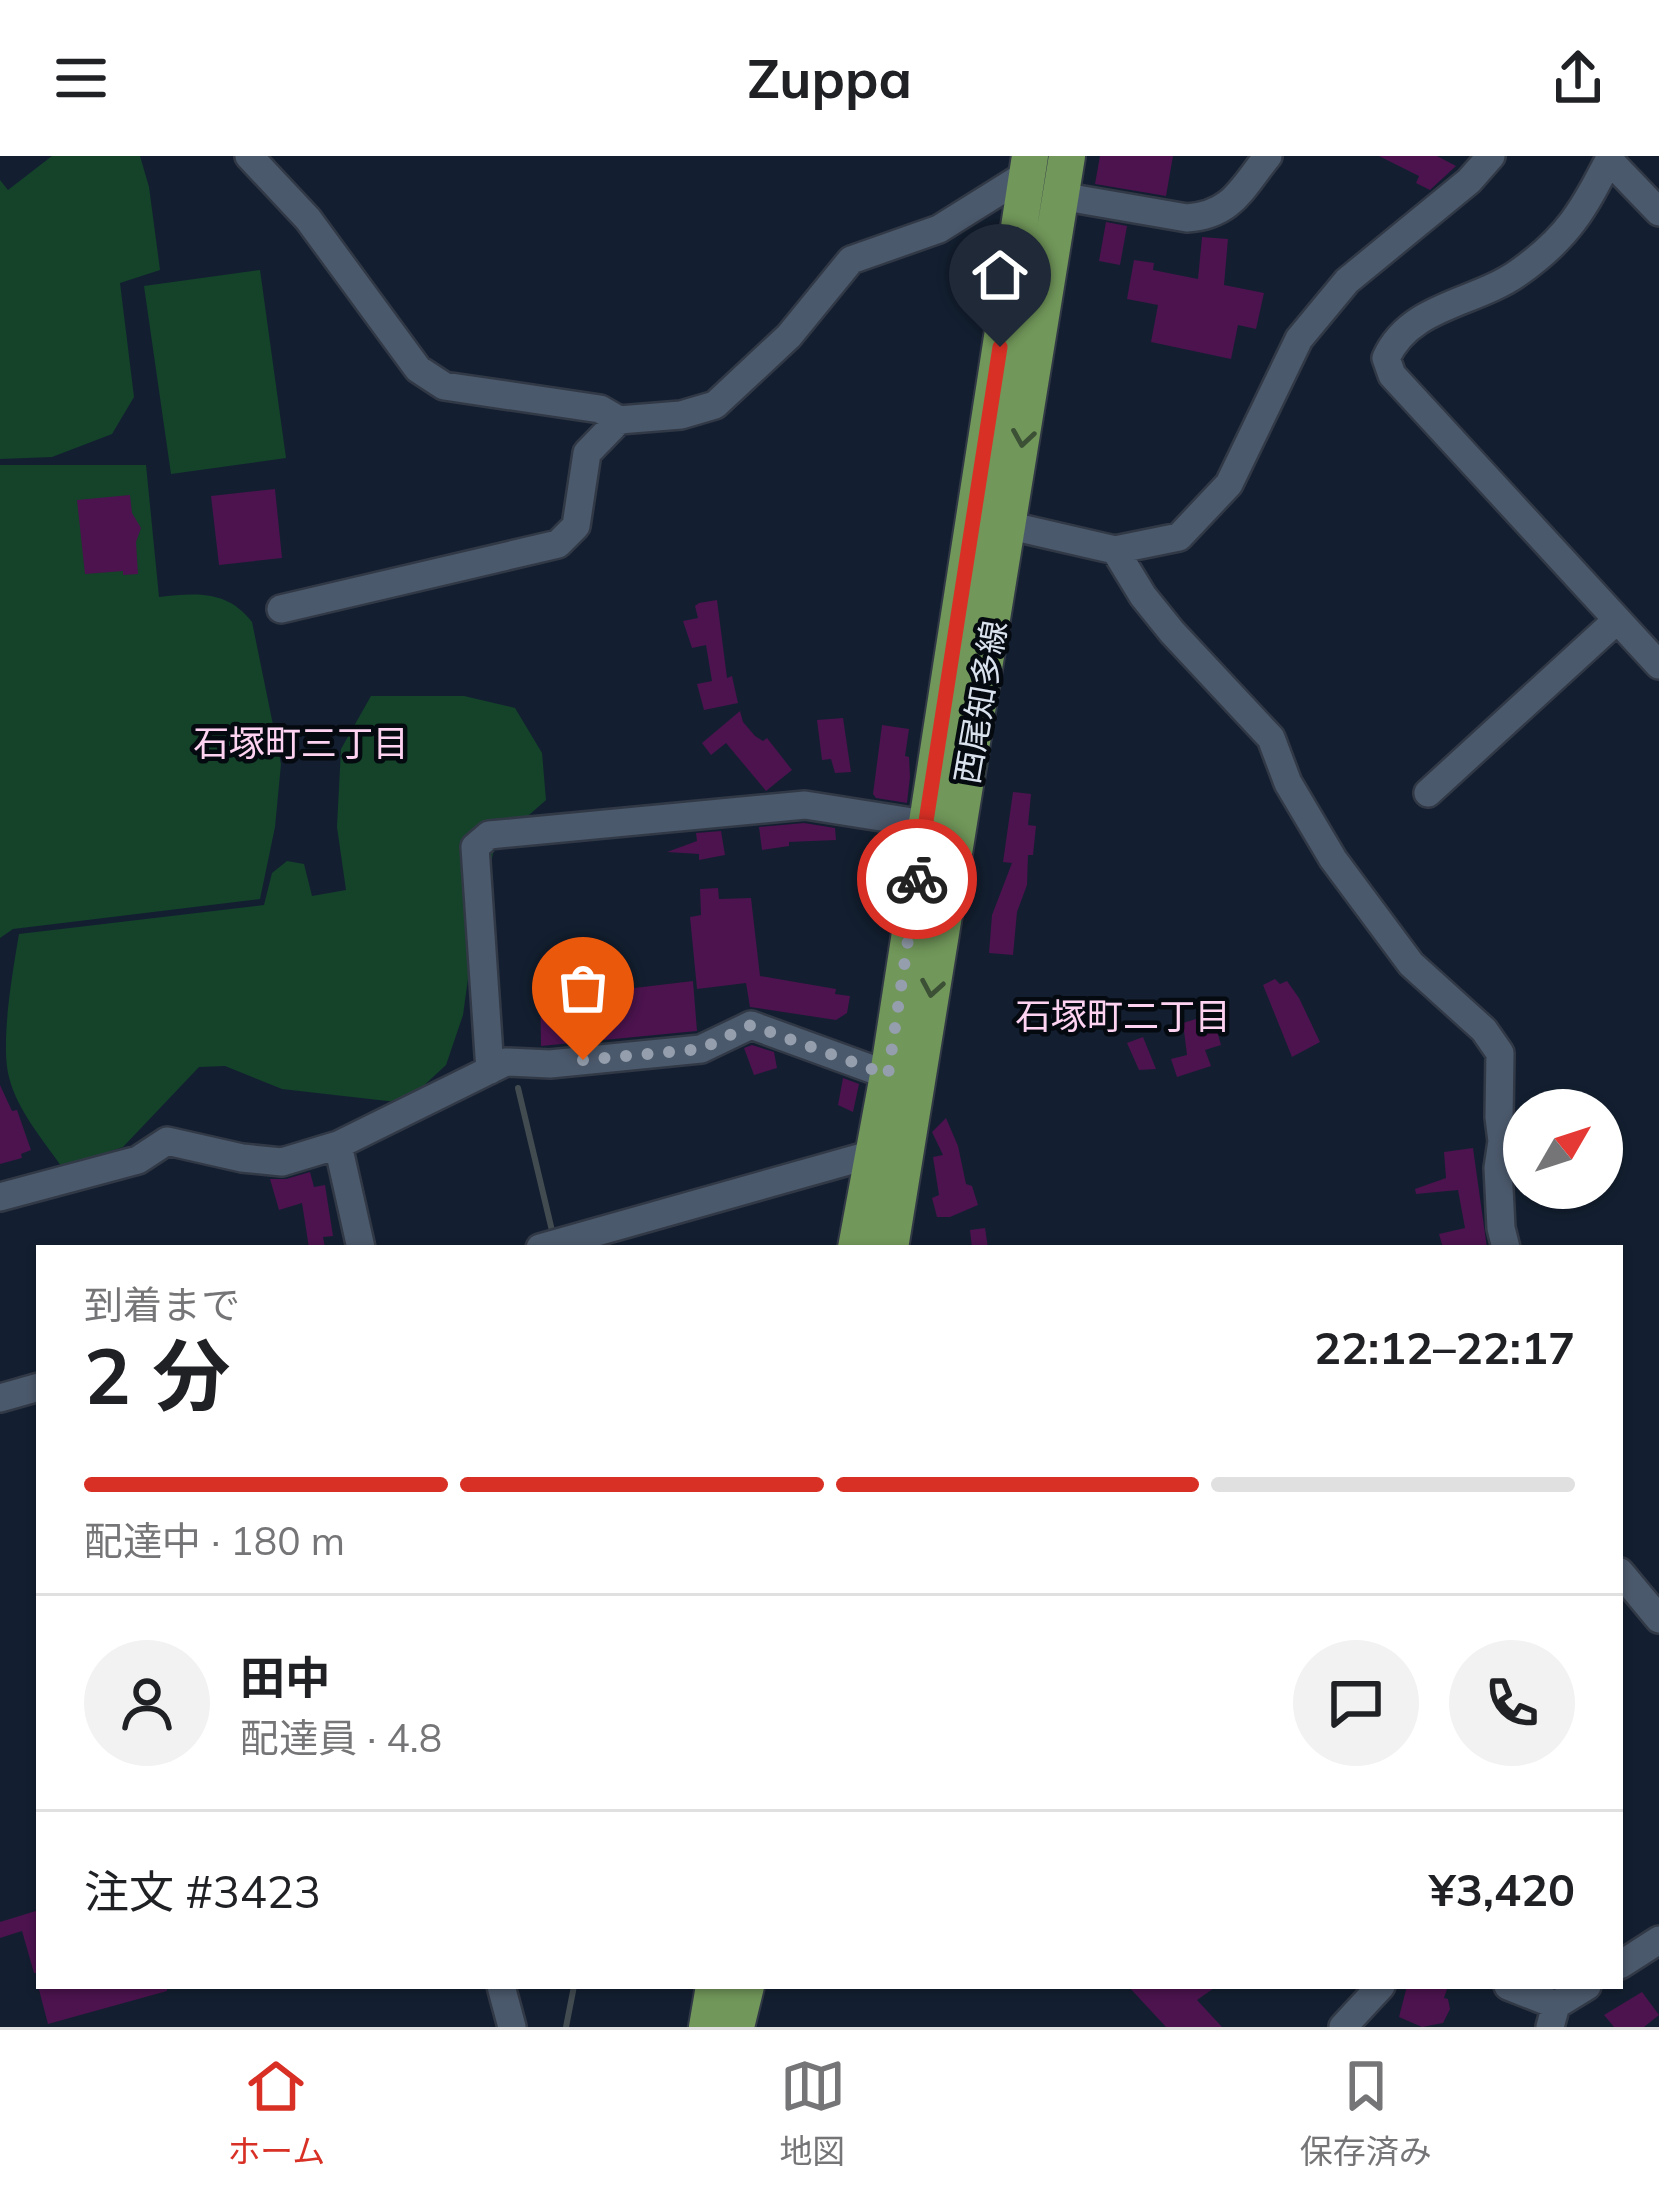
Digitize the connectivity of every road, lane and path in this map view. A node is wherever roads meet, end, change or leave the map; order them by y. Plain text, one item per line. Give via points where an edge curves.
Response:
1 (249, 156) edge
2 (1066, 156) edge
3 (1268, 156) edge
4 (1491, 156) edge
5 (1610, 158) edge
6 (1029, 165) edge
7 (1060, 196) junction
8 (1659, 212) edge
9 (619, 420) junction
10 (973, 519) junction
11 (1010, 523) junction
12 (1114, 550) junction
13 (281, 609) dead end
14 (1617, 620) junction
15 (1659, 665) edge
16 (1428, 793) dead end
17 (925, 824) junction
18 (490, 1070) junction
19 (888, 1075) junction
20 (338, 1145) junction
21 (890, 1154) junction
22 (0, 1197) edge
23 (360, 1245) edge
24 (551, 1245) edge
25 (857, 1245) edge
26 (890, 1245) edge
27 (1505, 1245) edge
28 (36, 1388) edge
29 (0, 1398) edge
30 (1623, 1576) edge
31 (1659, 1618) edge
32 (1658, 1941) edge
33 (1623, 1963) edge
34 (502, 1989) edge
35 (713, 1989) edge
36 (745, 1989) edge
37 (1378, 1989) edge
38 (1512, 1989) edge
39 (1584, 1989) edge
40 (1553, 2016) edge
41 (512, 2027) edge
42 (706, 2027) edge
43 (736, 2027) edge
44 (1343, 2027) edge

1 - 9 street via 308,219 418,369 444,386 601,409
2 - 7 main road, 西尾知多線
3 - 7 street via 1225,209 1208,217
4 - 12 street via 1347,281 1299,339 1229,484 1179,537
5 - 8 street
5 - 14 street via 1562,239 1513,277 1396,336 1386,358 1392,375
6 - 9 street via 939,230 851,260 789,336 715,405
6 - 10 main road, 西尾知多線
7 -> 11 main road, 西尾知多線
9 - 13 street via 587,454 576,526 558,544
10 - 11 street
10 - 17 main road, 西尾知多線
11 - 12 street
11 -> 21 main road, 西尾知多線
12 - 27 street via 1172,632 1271,738 1333,859 1412,964 1499,1053
14 - 15 street
14 - 16 street
17 - 18 street via 805,805 489,835 475,847
17 - 19 main road, 西尾知多線
18 - 19 street via 506,1062 701,1049 751,1025
18 - 20 street
19 - 21 main road, 西尾知多線
20 - 22 street via 282,1162 167,1141 138,1160
20 - 23 street
21 - 24 street
21 - 25 main road, 西尾知多線
21 - 26 main road, 西尾知多線
28 - 29 street
30 - 31 street
32 - 33 street
34 - 41 street
35 - 42 main road
36 - 43 main road
37 - 44 street
38 - 40 street
39 - 40 street

